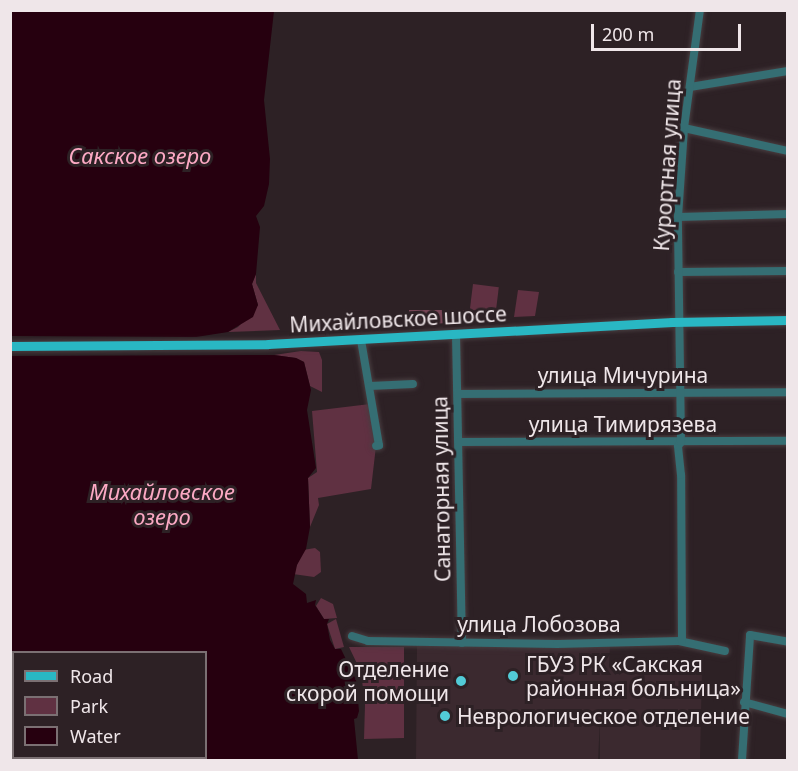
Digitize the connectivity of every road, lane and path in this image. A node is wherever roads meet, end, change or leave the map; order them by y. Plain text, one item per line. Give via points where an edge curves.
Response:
1 (700, 10) edge
2 (788, 71) edge
3 (690, 87) junction
4 (684, 128) junction
5 (788, 151) edge
6 (788, 214) edge
7 (678, 217) junction
8 (788, 271) edge
9 (678, 273) junction
10 (788, 320) edge
11 (680, 322) junction
12 (456, 334) junction
13 (361, 340) junction
14 (10, 346) edge
15 (414, 384) dead end
16 (370, 386) junction
17 (681, 392) junction
18 (788, 392) edge
19 (458, 394) junction
20 (788, 441) edge
21 (459, 442) junction
22 (681, 442) junction
23 (376, 446) dead end
24 (352, 636) dead end
25 (683, 641) junction
26 (462, 642) junction
27 (788, 642) edge
28 (725, 651) dead end
29 (744, 702) junction
30 (788, 714) edge
31 (742, 760) edge

1 - 3 street, Курортная улица
2 - 3 street
3 - 4 street, Курортная улица
4 - 5 street
4 - 7 street, Курортная улица
6 - 7 street
7 - 9 street, Курортная улица
8 - 9 street
9 - 11 street, Курортная улица
10 - 11 main road, Михайловское шоссе
11 - 12 main road, Михайловское шоссе
11 - 17 street, Курортная улица
12 - 13 main road, Михайловское шоссе
12 - 19 street, Санаторная улица
13 - 14 main road, Михайловское шоссе
13 - 16 street
15 - 16 street
16 - 23 street via 379,445
17 - 18 street, улица Мичурина
17 - 19 street, улица Мичурина
17 - 22 street, Курортная улица
19 - 21 street, Санаторная улица
20 - 22 street, улица Тимирязева
21 - 22 street, улица Тимирязева
21 - 26 street, Санаторная улица
22 - 25 street, Курортная улица via 678,446
24 - 26 street, улица Лобозова via 368,641
25 - 26 street, улица Лобозова
25 - 28 street, улица Лобозова
27 - 29 street via 750,635
29 - 30 street
29 - 31 street

